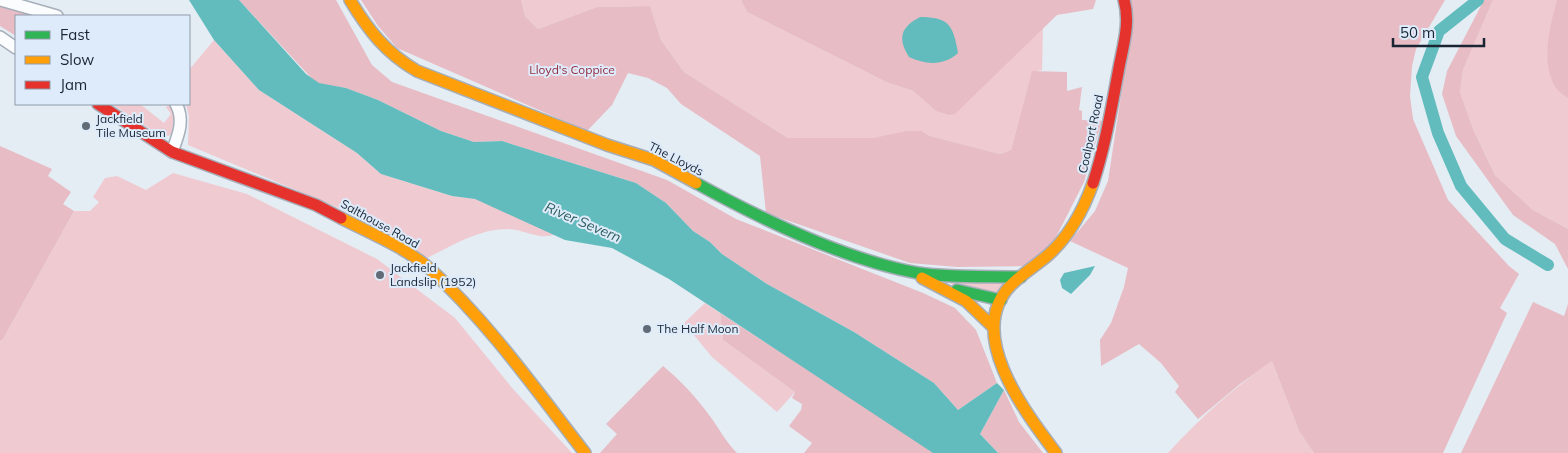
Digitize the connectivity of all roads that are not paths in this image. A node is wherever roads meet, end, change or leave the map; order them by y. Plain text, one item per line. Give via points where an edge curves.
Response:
1 (2, 0) edge
2 (350, 0) edge
3 (1124, 0) edge
4 (54, 15) edge
5 (0, 37) edge
6 (15, 47) edge
7 (100, 105) edge
8 (177, 105) edge
9 (172, 152) junction
10 (906, 271) junction
11 (1021, 277) junction
12 (942, 286) junction
13 (1001, 300) junction
14 (994, 327) junction
15 (585, 453) edge
16 (1056, 453) edge

1 - 4 street
2 - 10 street, The Lloyds via 377,42 395,60 417,71 654,160 752,214 862,258
3 - 11 street, Coalport Road via 1126,31 1095,181 1069,234
5 - 6 street
7 - 9 street, Salthouse Road
8 - 9 street via 181,122
9 - 15 street, Salthouse Road via 316,205 429,268 486,327
10 - 11 street, The Lloyds
10 - 12 street
11 - 13 street, Coalport Road via 1008,288
12 - 13 street
12 - 14 street via 977,309
13 - 14 street
14 - 16 street via 997,349 1024,409

